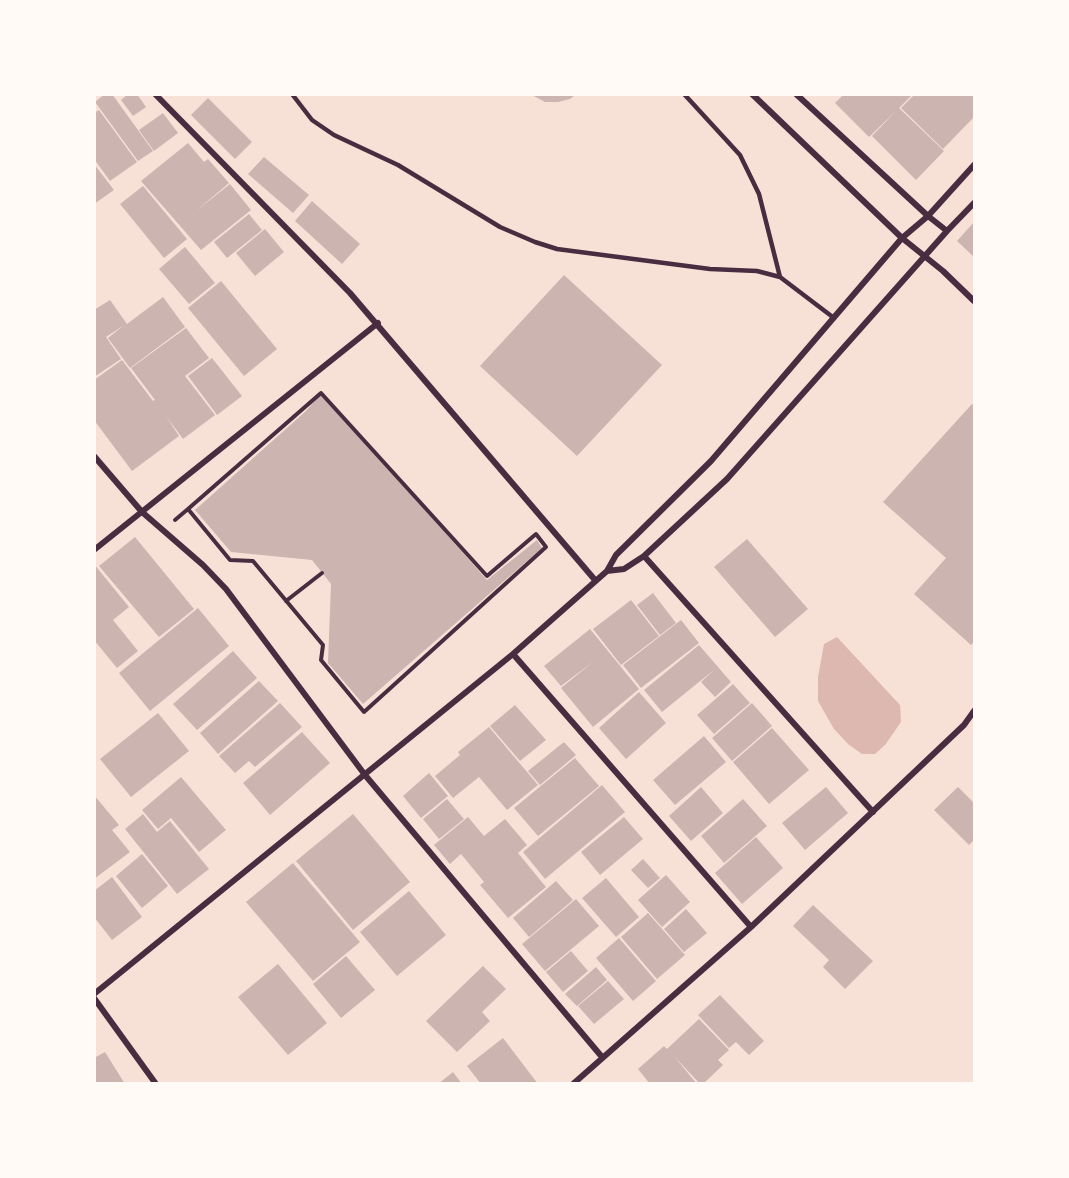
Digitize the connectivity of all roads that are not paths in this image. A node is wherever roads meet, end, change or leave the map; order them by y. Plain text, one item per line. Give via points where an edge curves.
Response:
1 (155, 94) edge
2 (292, 94) edge
3 (684, 94) edge
4 (752, 94) edge
5 (796, 94) edge
6 (975, 165) edge
7 (975, 203) edge
8 (928, 216) junction
9 (947, 231) junction
10 (902, 238) junction
11 (922, 257) junction
12 (780, 277) junction
13 (975, 301) edge
14 (834, 318) junction
15 (378, 323) junction
16 (94, 456) edge
17 (142, 512) junction
18 (94, 550) edge
19 (644, 556) junction
20 (607, 571) junction
21 (595, 580) junction
22 (513, 654) junction
23 (975, 711) edge
24 (366, 776) junction
25 (873, 812) junction
26 (751, 927) junction
27 (94, 994) edge
28 (94, 999) edge
29 (602, 1057) junction
30 (156, 1083) edge
31 (573, 1083) edge

1 - 15 street
2 - 12 lane via 312,120 334,135 398,165 500,227 535,242 557,249 710,269 757,271
3 - 12 lane via 740,155 759,194
4 - 10 street
5 - 8 street
6 - 8 street
7 - 9 street
8 - 9 street
8 - 10 street
9 - 11 street
10 - 11 street
10 - 14 street
11 - 13 street
11 - 19 street via 727,479
12 - 14 lane
14 - 20 street via 711,461 616,555
15 - 17 street
15 - 21 street
16 - 17 street
17 - 18 street
17 - 24 street via 226,589
19 - 20 street via 624,570
19 - 25 street
20 - 21 street
21 - 22 street
22 - 24 street
22 - 26 street
23 - 25 street
24 - 27 street
24 - 29 street
25 - 26 street
26 - 29 street
28 - 30 street
29 - 31 street

